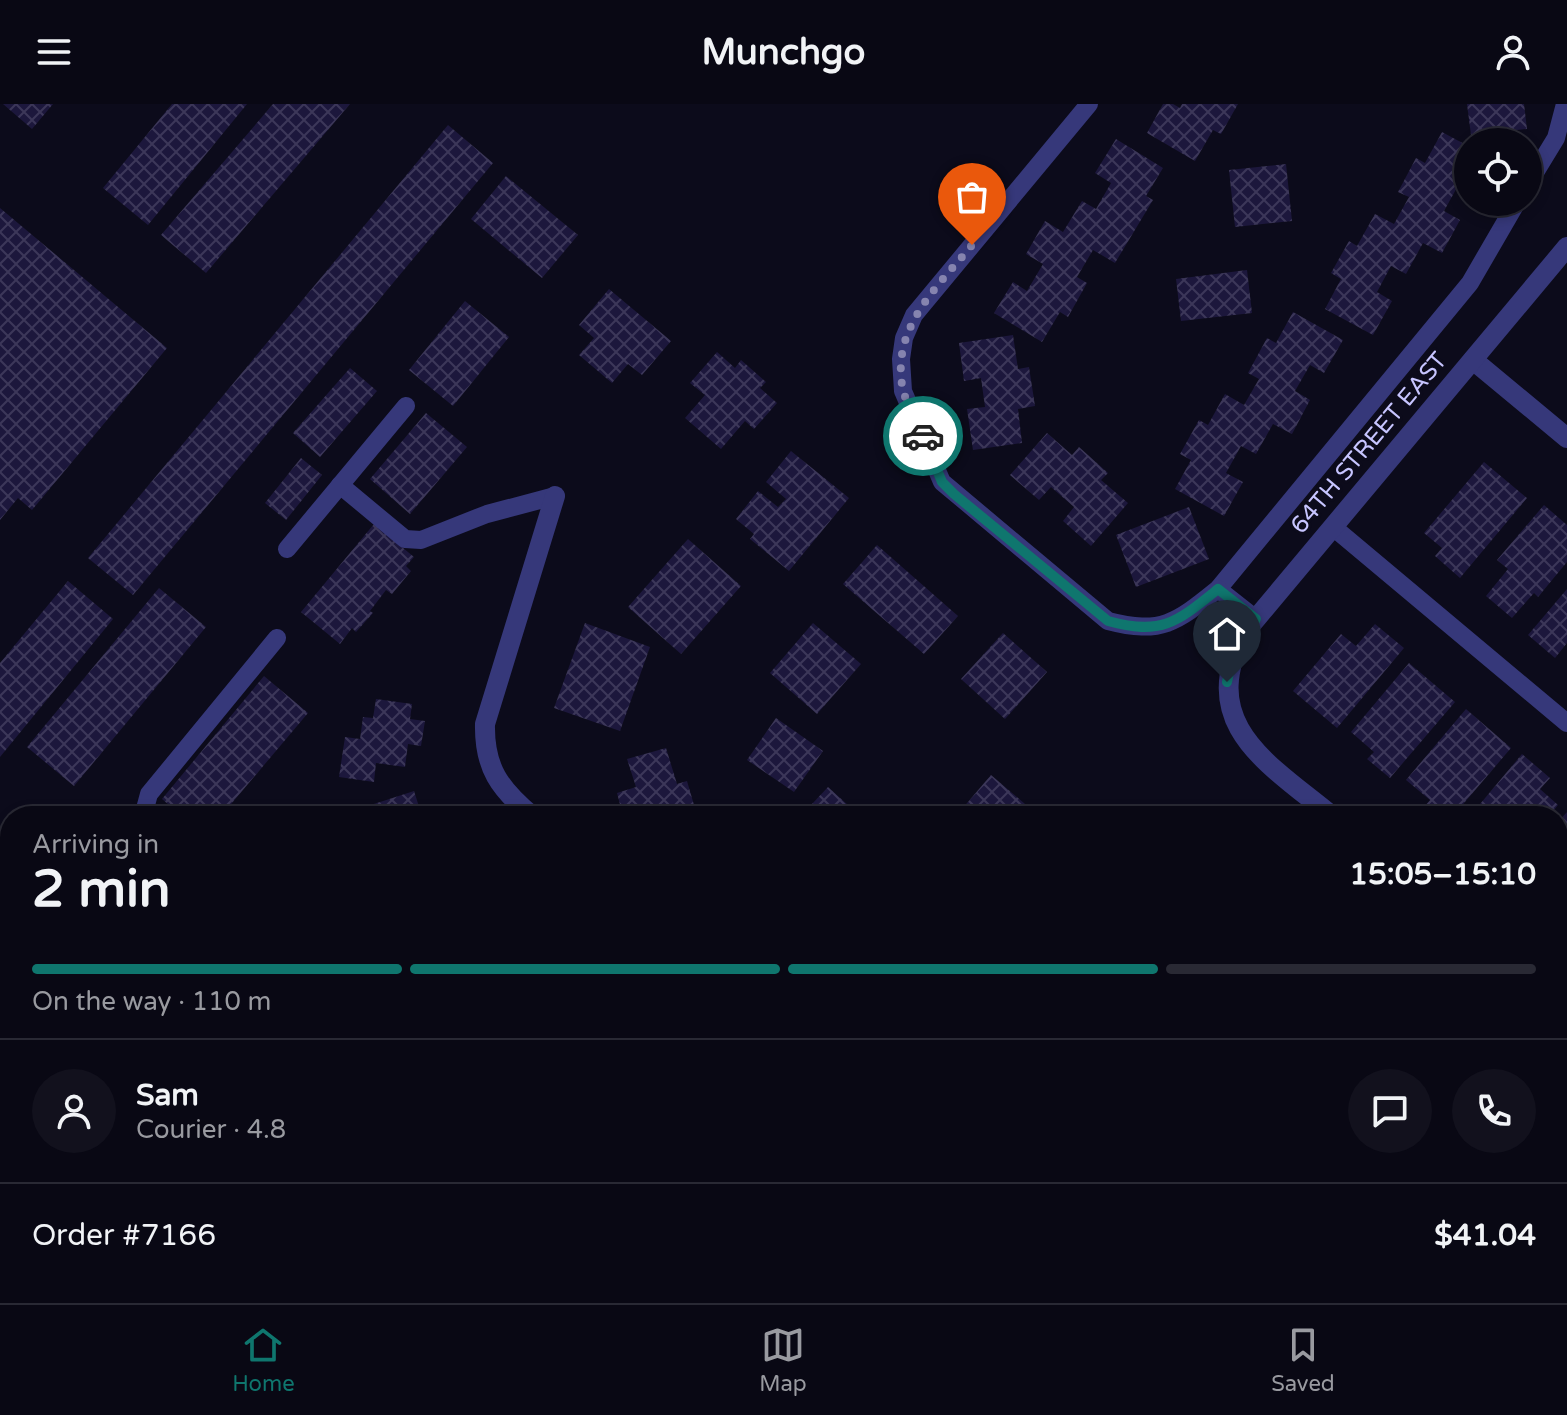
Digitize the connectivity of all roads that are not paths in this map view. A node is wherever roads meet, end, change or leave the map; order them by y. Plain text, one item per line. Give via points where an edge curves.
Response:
1 (1089, 104) edge
2 (1565, 104) edge
3 (1561, 143) edge
4 (1542, 167) edge
5 (1509, 216) edge
6 (1567, 247) edge
7 (1473, 360) junction
8 (406, 406) dead end
9 (1567, 438) edge
10 (340, 485) junction
11 (555, 496) joint
12 (1333, 527) junction
13 (287, 549) dead end
14 (1218, 589) junction
15 (1256, 619) junction
16 (277, 638) dead end
17 (1567, 723) edge
18 (146, 806) edge
19 (520, 806) edge
20 (1320, 806) edge

1 - 14 lane via 914,315 904,338 903,391 942,482 1108,621 1152,627 1180,620
2 - 3 lane
3 - 4 lane
5 - 14 lane via 1470,283
6 - 7 street, 64TH STREET EAST
7 - 9 street
7 - 12 street, 64TH STREET EAST
8 - 10 lane
10 - 11 lane via 405,539 421,540 487,514
10 - 13 lane
11 - 19 street via 485,724 492,770
12 - 15 street, 64TH STREET EAST
12 - 17 lane
14 - 15 lane
15 - 20 street, 64TH STREET EAST via 1232,656 1228,701 1243,737 1262,759
16 - 18 lane via 149,794

